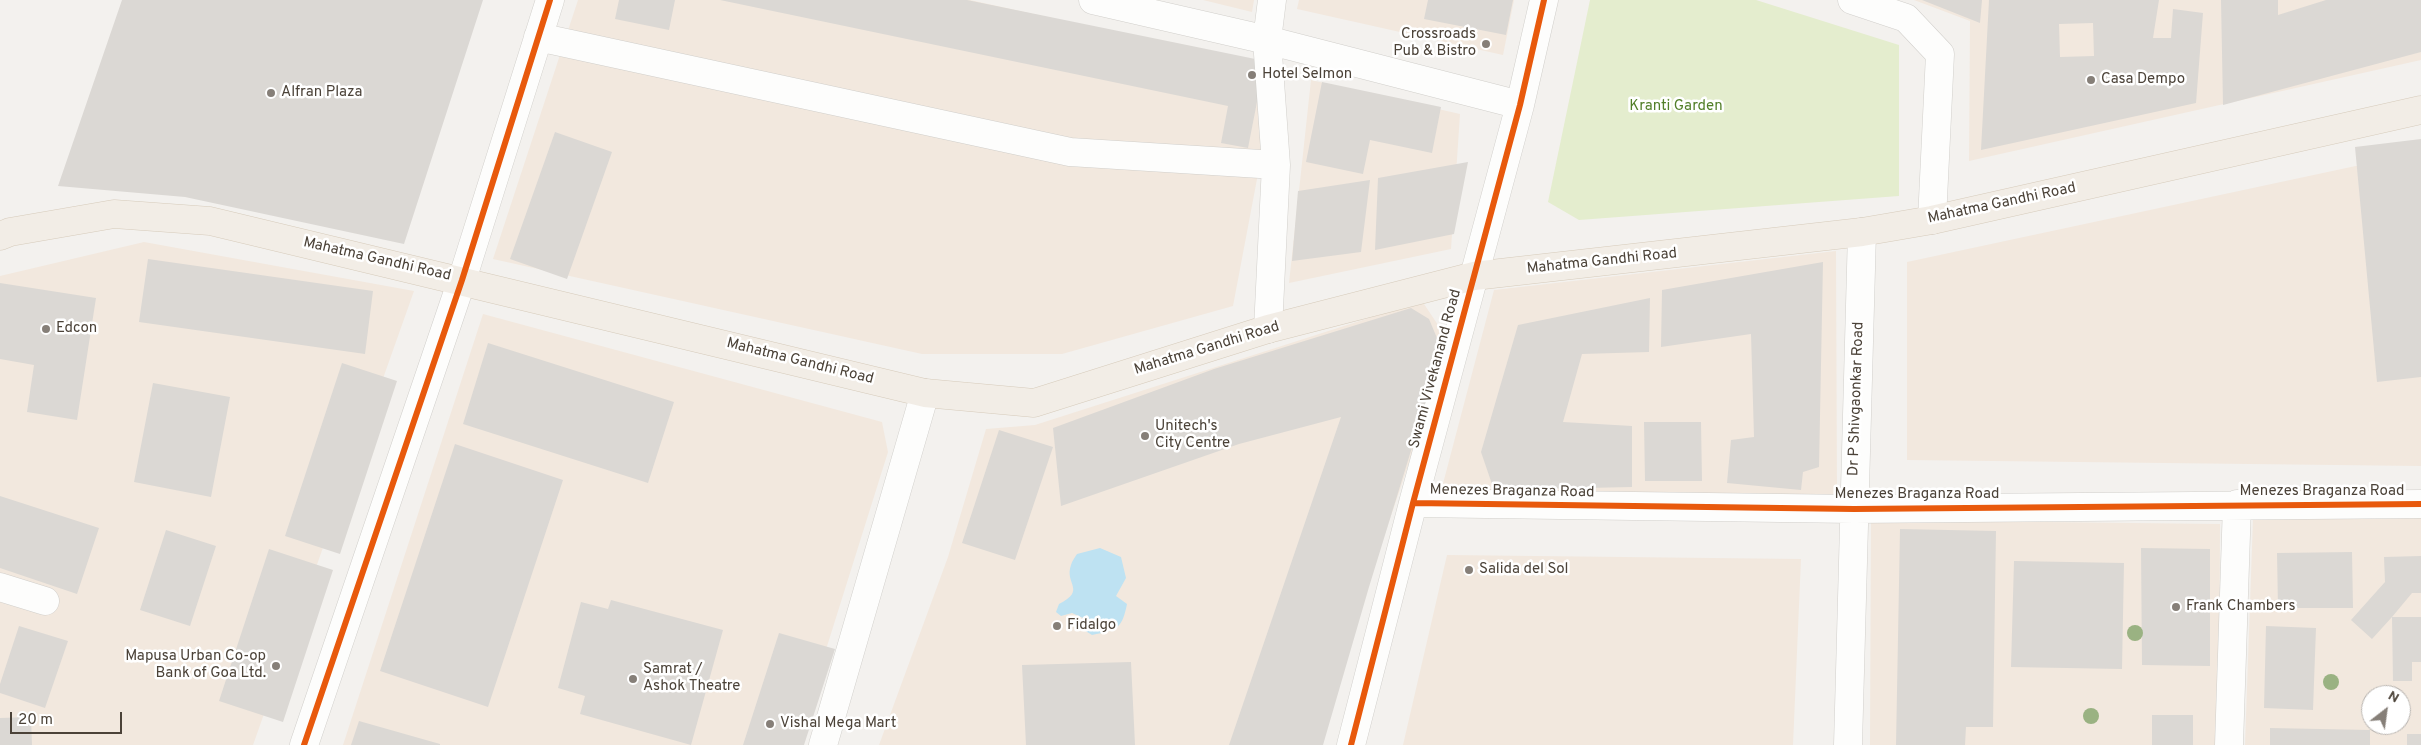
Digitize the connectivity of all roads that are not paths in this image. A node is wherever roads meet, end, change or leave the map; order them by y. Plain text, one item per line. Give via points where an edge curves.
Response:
1 (550, 0) edge
2 (1093, 0) edge
3 (1272, 0) edge
4 (1544, 0) edge
5 (1852, 0) edge
6 (538, 37) junction
7 (1267, 40) junction
8 (1520, 105) junction
9 (2421, 110) edge
10 (1276, 165) junction
11 (1932, 220) junction
12 (1862, 232) junction
13 (0, 236) edge
14 (1474, 276) junction
15 (462, 280) junction
16 (1268, 329) junction
17 (925, 393) junction
18 (1413, 503) junction
19 (2237, 504) junction
20 (2421, 504) edge
21 (1854, 508) junction
22 (0, 587) edge
23 (46, 601) dead end
24 (304, 745) edge
25 (823, 745) edge
26 (1351, 745) edge
27 (1848, 745) edge
28 (2229, 745) edge

1 - 6 street
2 - 7 street
3 - 7 street
4 - 8 street, Swami Vivekanand Road
5 - 11 street via 1906,18 1940,54
6 - 10 street via 1070,152
6 - 15 street
7 - 8 street
7 - 10 street
8 - 14 street, Swami Vivekanand Road
9 - 11 main road, Mahatma Gandhi Road
10 - 16 street
11 - 12 main road, Mahatma Gandhi Road
12 - 14 main road, Mahatma Gandhi Road
12 - 21 street, Dr P Shivgaonkar Road
13 - 15 main road, Mahatma Gandhi Road via 114,214 210,221
14 - 16 main road, Mahatma Gandhi Road
14 - 18 street, Swami Vivekanand Road
15 - 17 main road, Mahatma Gandhi Road
15 - 24 street
16 - 17 main road, Mahatma Gandhi Road via 1034,403
17 - 25 street
18 - 21 street, Menezes Braganza Road
18 - 26 street, Swami Vivekanand Road
19 - 20 street, Menezes Braganza Road
19 - 21 street, Menezes Braganza Road
19 - 28 street
21 - 27 street, Dr P Shivgaonkar Road
22 - 23 street

